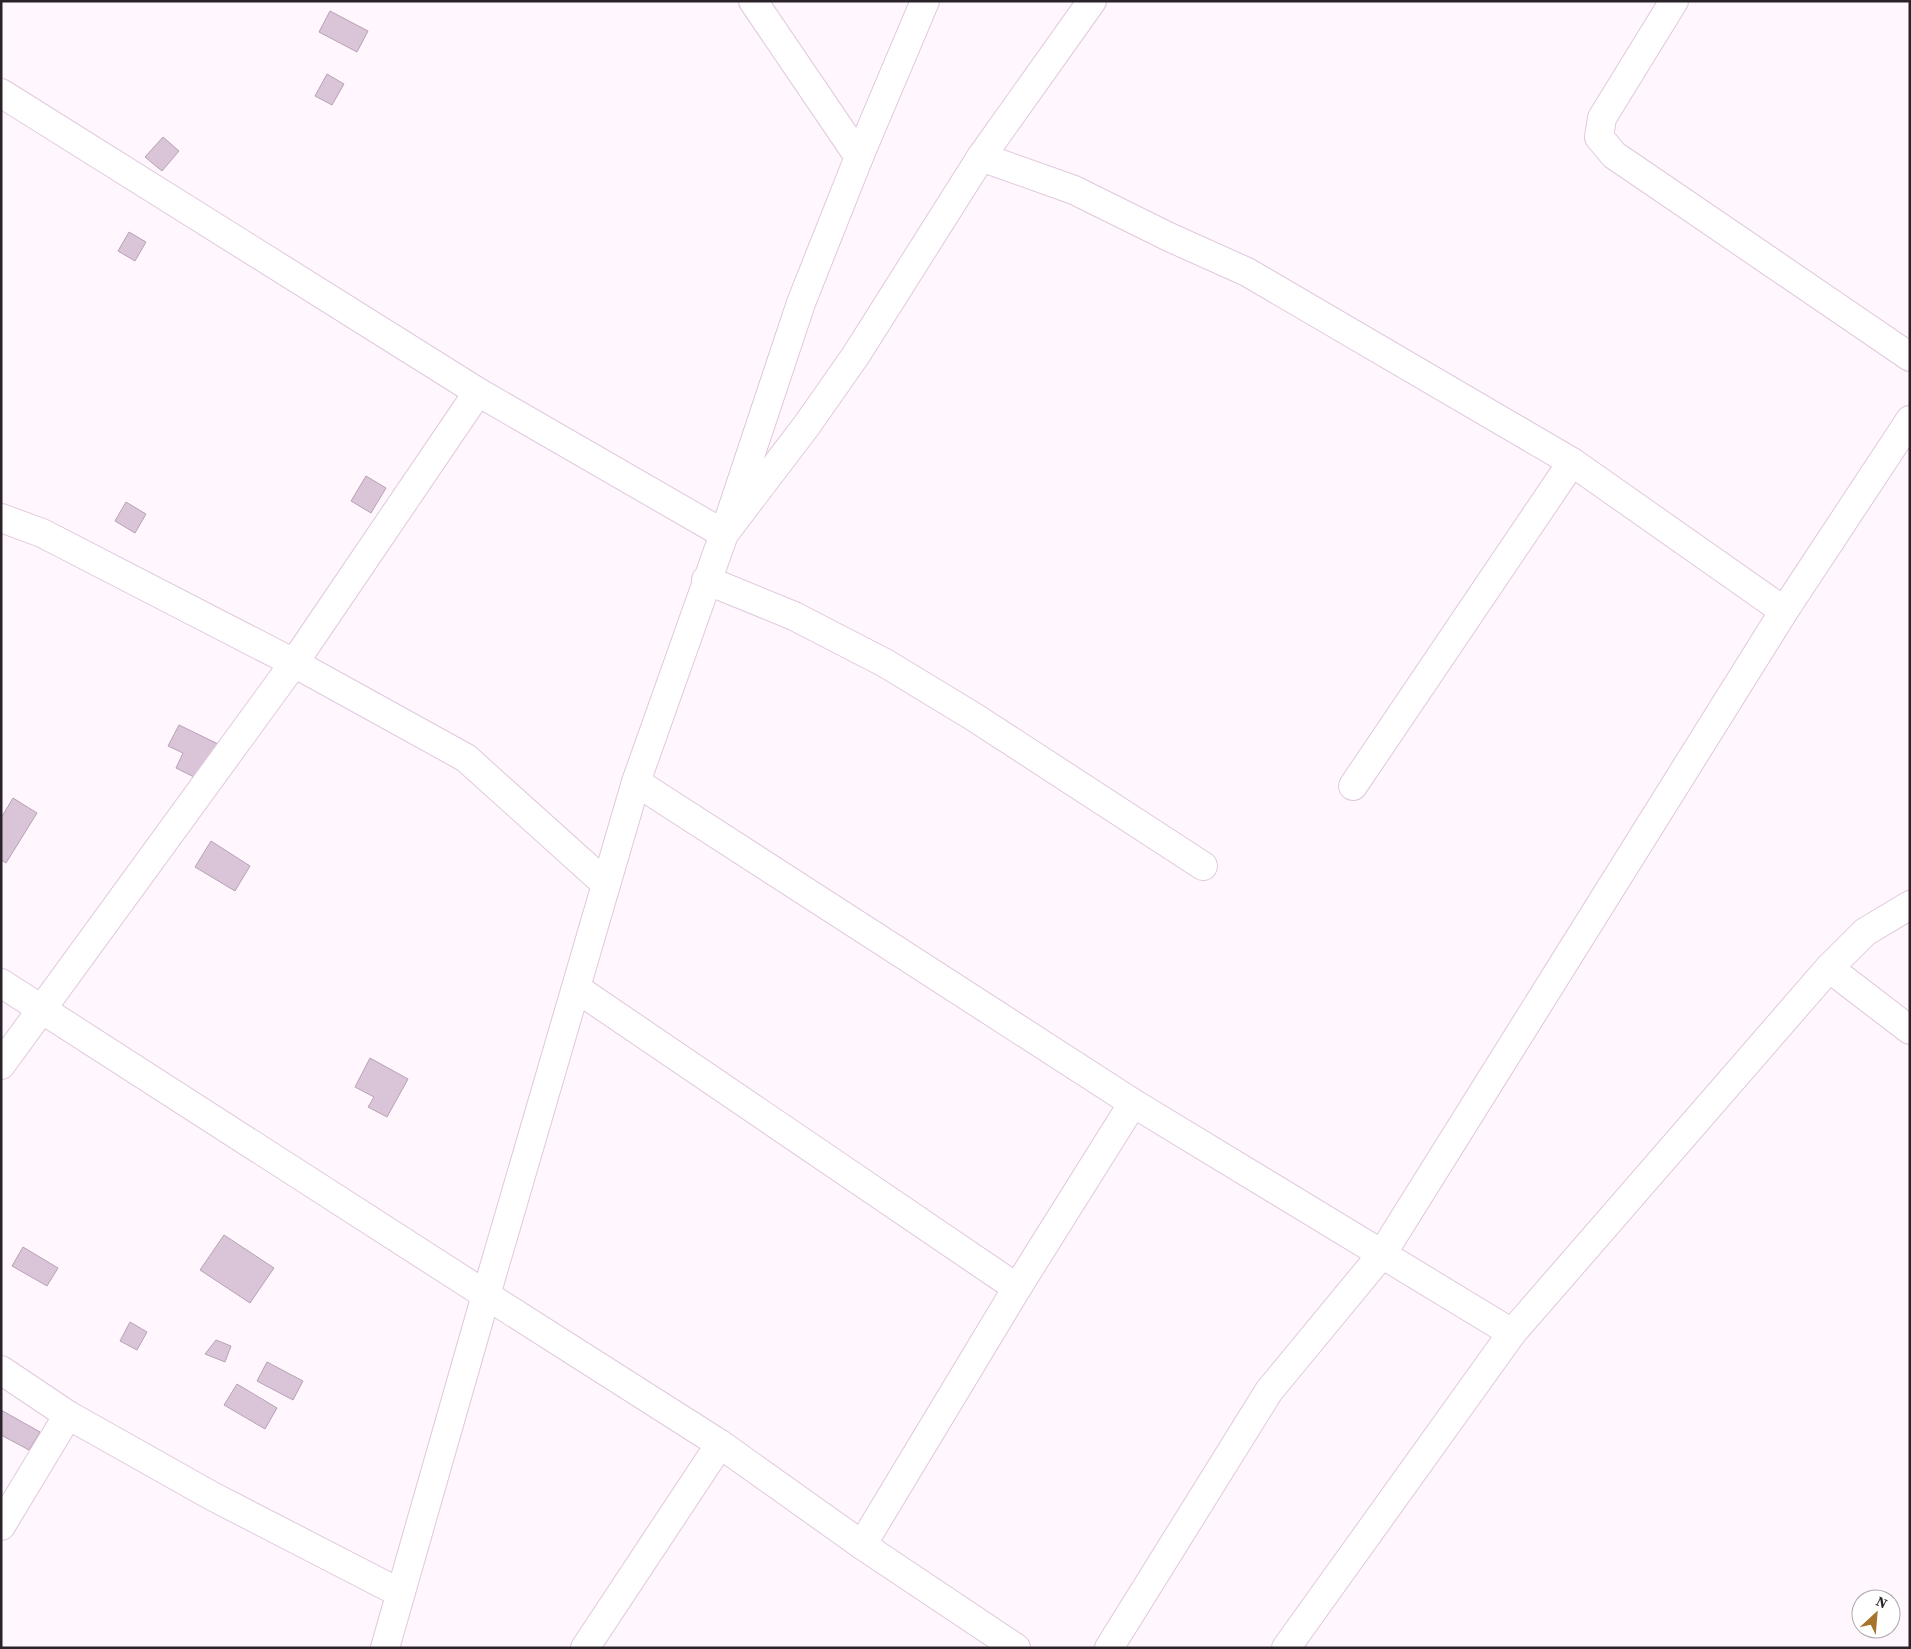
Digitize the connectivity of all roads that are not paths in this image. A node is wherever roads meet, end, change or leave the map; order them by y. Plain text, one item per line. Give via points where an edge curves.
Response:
1 (753, 1) edge
2 (925, 1) edge
3 (1092, 1) edge
4 (1674, 1) edge
5 (1, 93) edge
6 (981, 157) junction
7 (859, 158) junction
8 (1910, 357) edge
9 (478, 392) junction
10 (1910, 420) edge
11 (1572, 462) junction
12 (5, 526) edge
13 (724, 534) junction
14 (706, 580) junction
15 (1784, 611) junction
16 (294, 663) junction
17 (636, 782) junction
18 (1352, 786) dead end
19 (1204, 866) dead end
20 (606, 884) junction
21 (1910, 905) edge
22 (1829, 968) junction
23 (1, 983) edge
24 (576, 988) junction
25 (43, 1009) junction
26 (1910, 1030) edge
27 (1, 1065) edge
28 (1133, 1103) junction
29 (1382, 1254) junction
30 (1018, 1288) junction
31 (486, 1295) junction
32 (1512, 1333) junction
33 (1, 1370) edge
34 (68, 1415) junction
35 (720, 1444) junction
36 (1, 1526) edge
37 (862, 1545) junction
38 (400, 1593) junction
39 (385, 1648) edge
40 (585, 1648) edge
41 (1016, 1648) edge
42 (1108, 1648) edge
43 (1286, 1648) edge

1 - 7 street
2 - 7 street
3 - 6 street
4 - 8 street via 1602,118 1599,137 1614,155
5 - 9 street
6 - 11 street via 1074,190 1246,272
6 - 13 street via 856,355 808,425
7 - 13 street via 801,303
9 - 13 street
9 - 16 street
10 - 15 street
11 - 15 street
11 - 18 street
12 - 16 street via 42,533
13 - 14 street
14 - 17 street
14 - 19 street via 794,616 885,663
15 - 29 street
16 - 20 street via 466,758
16 - 25 street
17 - 20 street
17 - 28 street
20 - 24 street
21 - 22 street via 1865,932
22 - 26 street
22 - 32 street
23 - 25 street
24 - 30 street
24 - 31 street
25 - 27 street
25 - 31 street
28 - 29 street
28 - 30 street
29 - 32 street
29 - 42 street via 1269,1391
30 - 37 street
31 - 35 street
31 - 38 street
32 - 43 street
33 - 34 street
34 - 36 street
34 - 38 street via 212,1496
35 - 37 street
35 - 40 street
37 - 41 street
38 - 39 street

